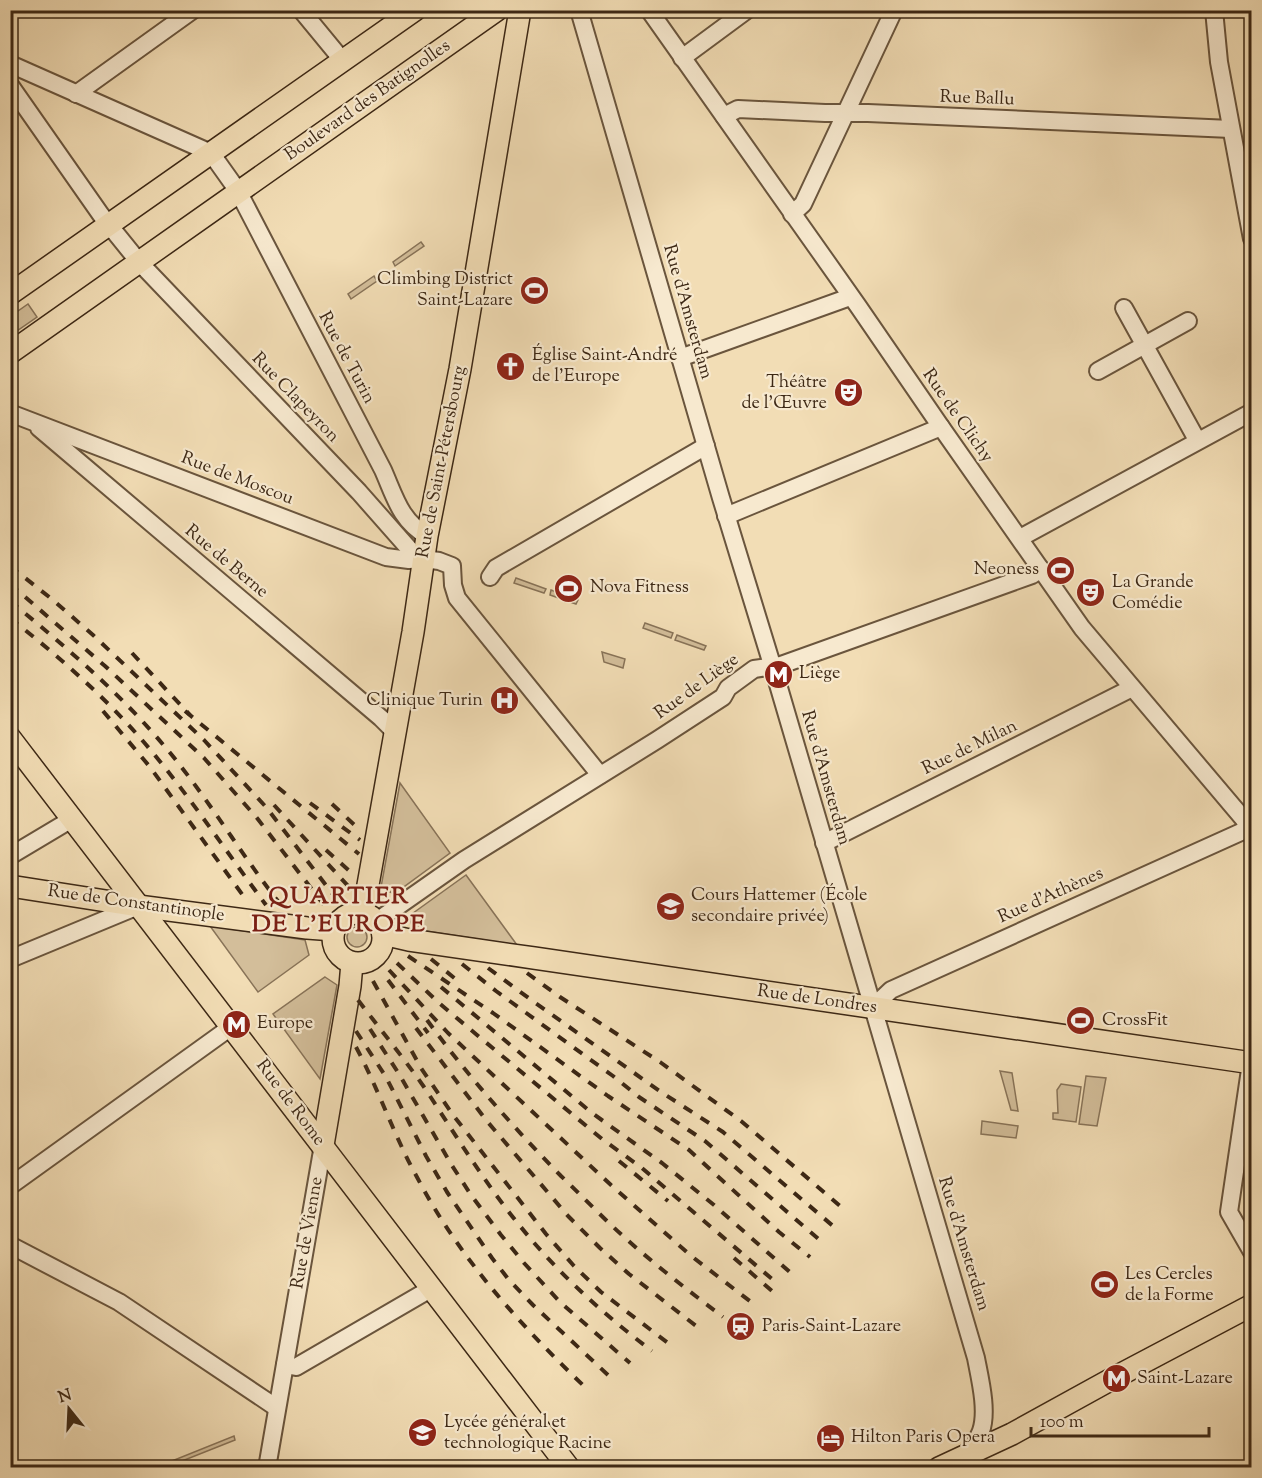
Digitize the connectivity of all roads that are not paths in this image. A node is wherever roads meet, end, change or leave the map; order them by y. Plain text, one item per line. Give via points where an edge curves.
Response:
1 (193, 10) edge
2 (301, 10) edge
3 (497, 10) edge
4 (520, 10) edge
5 (579, 10) edge
6 (649, 10) edge
7 (747, 10) edge
8 (894, 10) edge
9 (1214, 10) edge
10 (400, 14) edge
11 (682, 58) junction
12 (342, 61) junction
13 (10, 64) edge
14 (10, 84) edge
15 (76, 94) junction
16 (844, 114) junction
17 (724, 116) junction
18 (1231, 129) junction
19 (211, 153) junction
20 (1247, 189) edge
21 (238, 191) junction
22 (792, 214) junction
23 (110, 225) junction
24 (1251, 239) edge
25 (139, 262) junction
26 (10, 294) edge
27 (850, 297) junction
28 (1124, 308) dead end
29 (1188, 321) dead end
30 (1144, 345) junction
31 (10, 353) edge
32 (680, 358) junction
33 (1098, 371) dead end
34 (1251, 412) edge
35 (10, 413) edge
36 (32, 421) junction
37 (941, 427) junction
38 (1197, 440) junction
39 (706, 446) junction
40 (726, 516) junction
41 (427, 536) junction
42 (1020, 538) junction
43 (424, 559) junction
44 (1041, 570) junction
45 (490, 577) dead end
46 (772, 666) junction
47 (1132, 688) junction
48 (395, 732) junction
49 (12, 743) edge
50 (600, 775) junction
51 (72, 819) junction
52 (1250, 828) edge
53 (824, 843) junction
54 (10, 855) edge
55 (10, 886) edge
56 (138, 906) junction
57 (374, 922) junction
58 (334, 930) junction
59 (10, 958) edge
60 (352, 963) junction
61 (873, 1007) junction
62 (231, 1026) junction
63 (1251, 1063) edge
64 (322, 1145) junction
65 (10, 1186) edge
66 (10, 1245) edge
67 (1251, 1252) edge
68 (432, 1288) junction
69 (1251, 1305) edge
70 (285, 1365) junction
71 (277, 1408) junction
72 (972, 1460) edge
73 (267, 1467) edge
74 (569, 1467) edge
75 (939, 1467) edge

1 - 15 street
2 - 12 street
3 - 21 main road, Boulevard des Batignolles
4 - 41 main road, Rue de Saint-Pétersbourg via 460,369
5 - 32 street, Rue d'Amsterdam
6 - 11 street, Rue de Clichy
7 - 11 street
8 - 16 street
9 - 18 street
10 - 12 main road
11 - 17 street, Rue de Clichy
12 - 19 main road
13 - 15 street
14 - 23 street
15 - 19 street
16 - 17 street, Rue Ballu via 738,110
16 - 18 street, Rue Ballu
16 - 22 street via 804,204
17 - 22 street, Rue de Clichy
18 - 20 street
19 - 21 street
19 - 23 main road
20 - 24 street
21 - 25 main road, Boulevard des Batignolles
21 - 41 street, Rue de Turin via 403,516
22 - 27 street, Rue de Clichy
23 - 25 street
23 - 26 main road
25 - 31 main road, Boulevard des Batignolles
25 - 43 street, Rue Clapeyron via 411,551
27 - 32 street
27 - 37 street, Rue de Clichy
28 - 30 street
29 - 30 street
30 - 33 street
30 - 38 street
32 - 39 street, Rue d'Amsterdam
34 - 38 street
35 - 36 street, Rue de Moscou
36 - 43 street, Rue de Moscou via 386,557
36 - 48 street, Rue de Berne
37 - 40 street
37 - 42 street, Rue de Clichy
38 - 42 street
39 - 40 street, Rue d'Amsterdam
39 - 45 street via 496,568
40 - 46 street, Rue d'Amsterdam
41 - 43 main road, Rue de Saint-Pétersbourg
42 - 44 street, Rue de Clichy
43 - 48 main road, Rue de Saint-Pétersbourg
43 - 50 street, Rue de Moscou via 452,566 457,598
44 - 46 street, Rue de Liège
44 - 47 street, Rue de Clichy
46 - 50 street, Rue de Liège via 754,669 728,688 723,697
46 - 53 street, Rue d'Amsterdam
47 - 52 street, Rue de Clichy
47 - 53 street, Rue de Milan
48 - 57 main road, Rue de Saint-Pétersbourg
49 - 51 main road, Rue de Rome
50 - 57 street, Rue de Liège
51 - 54 street
51 - 56 main road, Rue de Rome
52 - 61 street, Rue d'Athènes via 891,990
53 - 61 street, Rue d'Amsterdam
55 - 56 main road, Rue de Constantinople
56 - 58 main road, Rue de Constantinople
56 - 59 street
56 - 62 main road, Rue de Rome
57 - 58 main road via 350,913
57 - 60 main road via 383,942 380,950 368,961
57 - 61 main road, Rue de Londres via 421,941
58 - 60 main road via 336,951
60 - 64 main road, Rue de Vienne
61 - 63 main road, Rue de Londres
61 - 72 street, Rue d'Amsterdam via 976,1358 983,1423
62 - 64 main road, Rue de Rome
62 - 65 street
63 - 67 street via 1229,1212
64 - 68 main road, Rue de Rome
64 - 70 street, Rue de Vienne
66 - 71 street via 119,1302
68 - 70 street via 296,1367
68 - 74 main road, Rue de Rome
69 - 72 main road via 1012,1434
70 - 71 street, Rue de Vienne
71 - 73 street, Rue de Vienne
72 - 75 main road

